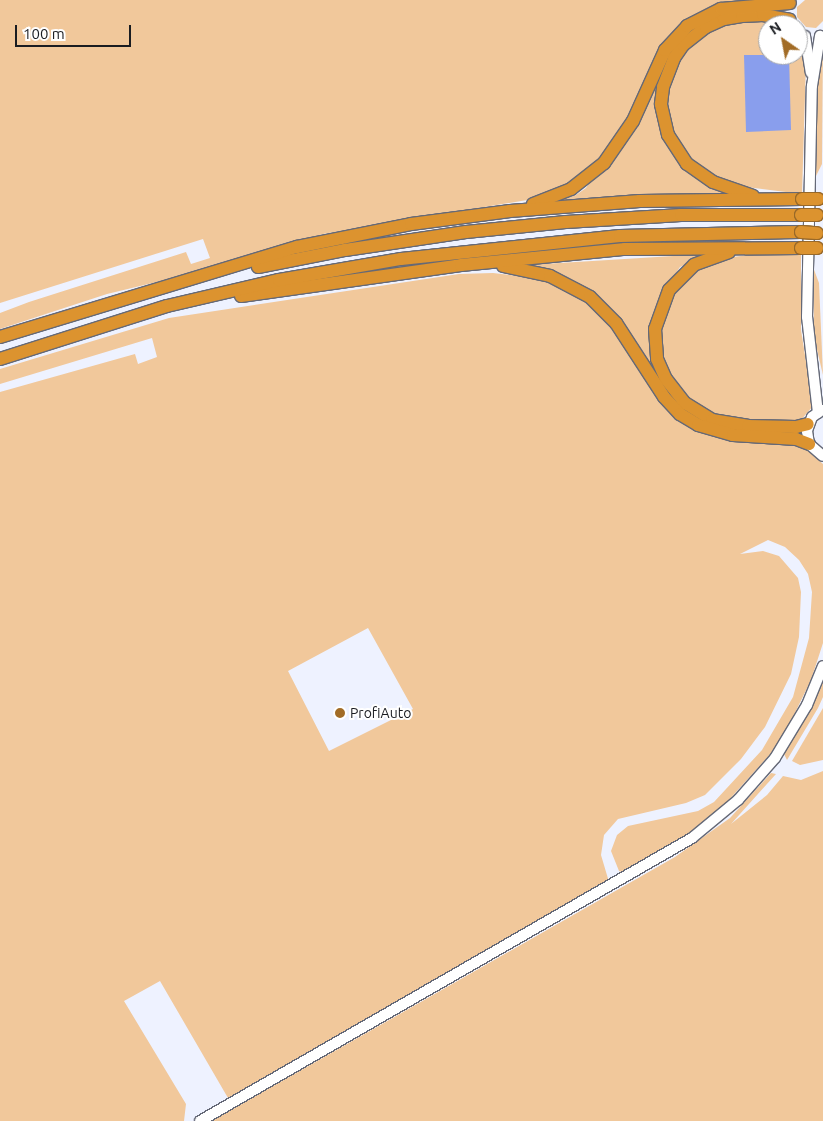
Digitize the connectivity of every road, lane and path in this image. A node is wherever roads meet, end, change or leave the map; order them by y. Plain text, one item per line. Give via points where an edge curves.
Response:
1 (791, 2) edge
2 (758, 15) edge
3 (791, 15) edge
4 (808, 34) edge
5 (822, 35) edge
6 (808, 65) edge
7 (812, 86) junction
8 (780, 200) junction
9 (820, 200) edge
10 (510, 211) junction
11 (820, 215) edge
12 (820, 233) edge
13 (759, 247) junction
14 (820, 249) edge
15 (461, 265) junction
16 (174, 285) junction
17 (166, 306) junction
18 (0, 337) edge
19 (811, 356) junction
20 (0, 358) edge
21 (823, 389) edge
22 (820, 411) edge
23 (808, 424) junction
24 (809, 444) junction
25 (823, 456) edge
26 (823, 666) edge
27 (200, 1121) edge

1 - 3 main road
1 - 10 highway via 730,7 687,26 665,50 632,121 604,163 571,189
2 - 8 highway via 724,19 706,27 683,45 667,71 661,104 668,135 677,151 699,174 734,190
4 - 5 main road
5 - 7 main road
6 - 7 main road
7 - 19 main road via 807,317
8 - 9 highway, bridge
8 - 10 highway via 640,201
10 - 16 highway via 342,236
11 - 16 highway, bridge via 622,218 466,232 345,250
12 - 17 highway, bridge via 656,234 473,249 342,268
13 - 14 highway, bridge
13 - 15 highway via 625,249
13 - 23 highway via 710,257 683,273 669,290 659,312 655,328 657,359 677,394 696,412 712,420 764,427
15 - 17 highway
15 - 24 highway via 527,269 550,276 583,293 616,323 664,397 680,414 698,425 733,435 796,439
16 - 18 highway
17 - 20 highway
19 - 21 main road
19 - 22 main road
22 - 23 main road
23 - 24 main road
24 - 25 main road
26 - 27 main road via 807,705 775,758 738,800 692,838

